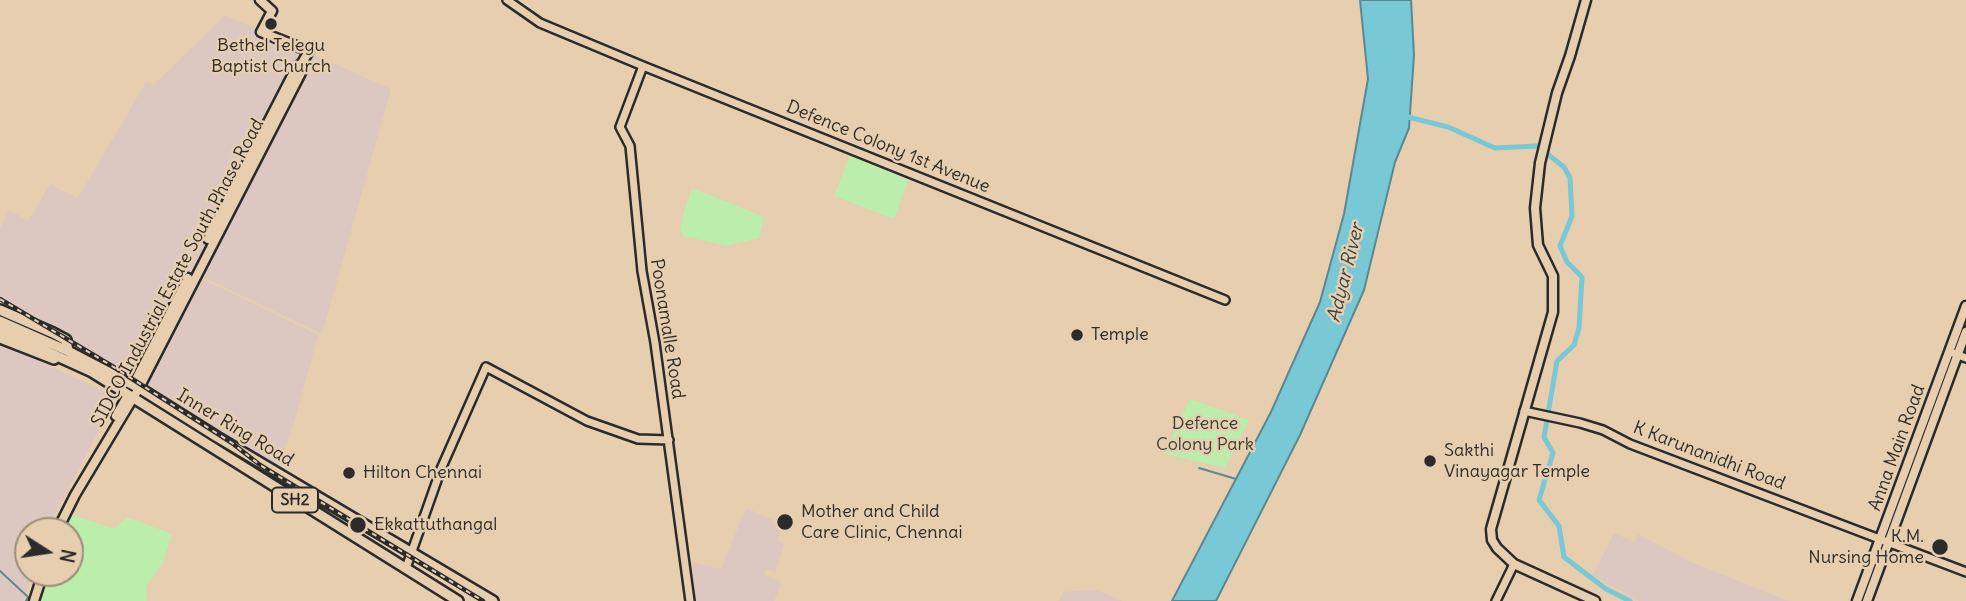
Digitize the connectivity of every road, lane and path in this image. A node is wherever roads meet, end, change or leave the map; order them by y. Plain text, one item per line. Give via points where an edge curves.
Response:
1 (260, 0) edge
2 (507, 0) edge
3 (1586, 0) edge
4 (643, 66) junction
5 (1225, 300) dead end
6 (1966, 306) edge
7 (0, 310) edge
8 (0, 321) edge
9 (0, 330) edge
10 (1966, 332) edge
11 (0, 338) edge
12 (30, 338) junction
13 (66, 354) junction
14 (1957, 355) edge
15 (136, 387) junction
16 (131, 397) junction
17 (1523, 414) junction
18 (669, 440) junction
19 (62, 517) edge
20 (62, 517) edge
21 (1880, 539) junction
22 (1889, 542) junction
23 (410, 553) junction
24 (1514, 564) junction
25 (406, 568) junction
26 (1966, 572) edge
27 (458, 601) edge
28 (492, 601) edge
29 (690, 601) edge
30 (1496, 601) edge
31 (1595, 601) edge
32 (1857, 601) edge
33 (1867, 601) edge

1 - 15 main road, SIDCO Industrial Estate South Phase Road via 272,11 261,32 309,51 296,68
2 - 4 street, Defence Colony 1st Avenue via 540,23
3 - 17 main road via 1540,161 1535,208 1538,245 1553,276 1553,312
4 - 5 street, Defence Colony 1st Avenue
4 - 18 street, Poonamalle Road via 620,127 630,146 642,271
6 - 14 main road, Anna Main Road
7 - 13 main road via 65,340
8 - 12 main road, SH2
9 - 12 main road, SH2
10 - 14 main road, Anna Main Road
11 - 13 main road via 54,359
12 - 13 main road, SH2
13 - 15 main road, Inner Ring Road / SH2
13 - 16 main road, Inner Ring Road / SH2
14 - 21 main road, Anna Main Road
14 - 22 main road, Anna Main Road
15 - 16 main road, SIDCO Industrial Estate South Phase Road
15 - 23 main road, Inner Ring Road / SH2
16 - 19 main road, SIDCO Industrial Estate South Phase Road
16 - 20 main road
16 - 25 main road, Inner Ring Road / SH2
17 - 21 street, K Karunanidhi Road via 1604,430
17 - 24 main road via 1491,529 1497,548
18 - 23 street via 638,439 587,421 486,367
18 - 29 street, Poonamalle Road
21 - 22 street, K Karunanidhi Road
21 - 32 main road, Anna Main Road
22 - 26 street, K Karunanidhi Road
22 - 33 main road, Anna Main Road
23 - 25 street
23 - 28 main road, Inner Ring Road / SH2
24 - 30 street
24 - 31 main road
25 - 27 main road, Inner Ring Road / SH2

